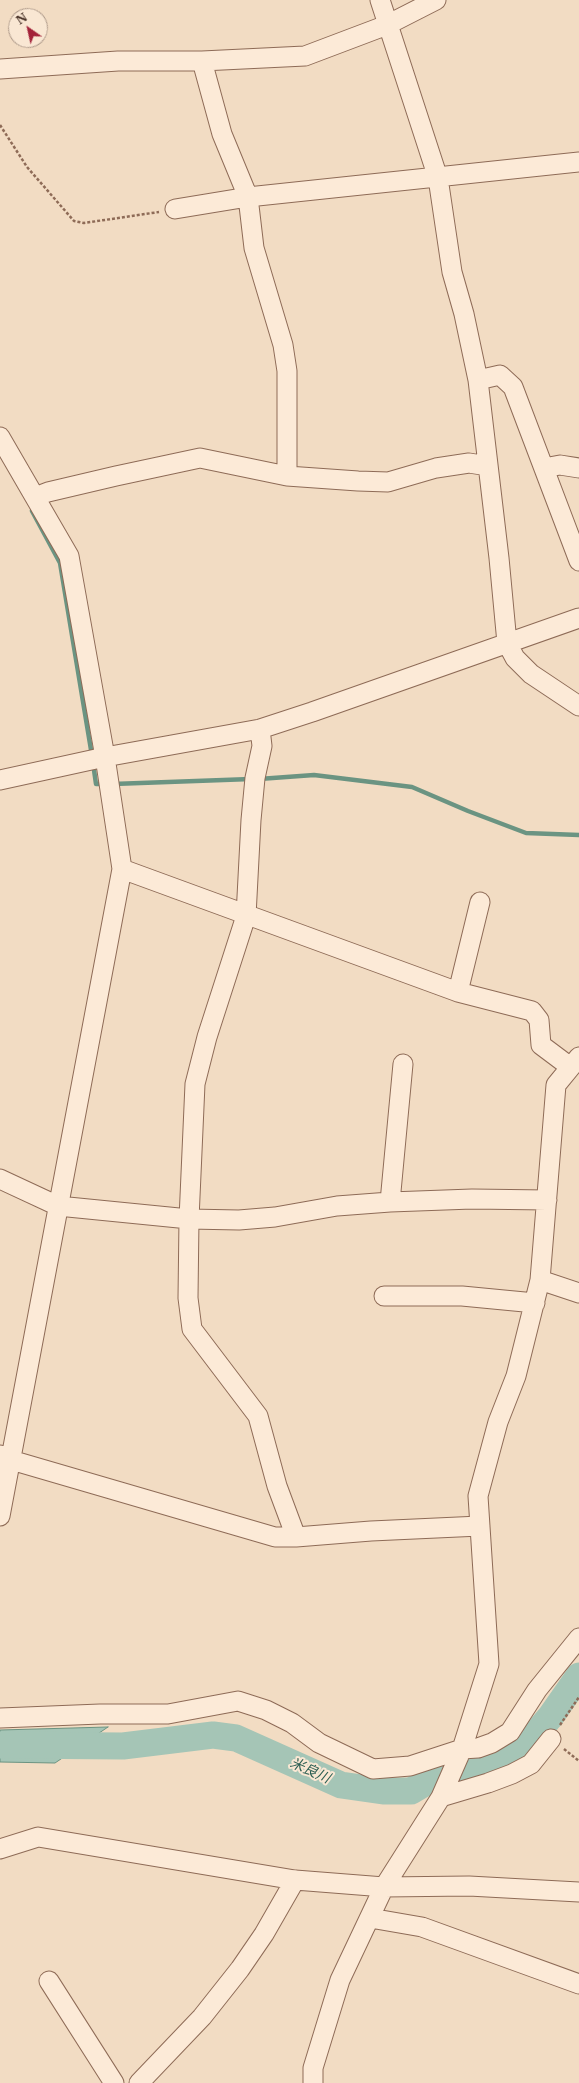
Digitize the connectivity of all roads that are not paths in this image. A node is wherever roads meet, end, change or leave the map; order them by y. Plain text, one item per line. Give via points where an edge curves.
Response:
1 (380, 0) edge
2 (436, 0) edge
3 (387, 25) junction
4 (202, 61) junction
5 (0, 69) edge
6 (579, 162) edge
7 (438, 178) junction
8 (248, 197) junction
9 (175, 209) road end
10 (478, 380) junction
11 (0, 437) edge
12 (488, 466) junction
13 (544, 468) junction
14 (579, 468) edge
15 (288, 476) junction
16 (35, 497) junction
17 (578, 556) edge
18 (579, 618) edge
19 (508, 643) junction
20 (579, 706) edge
21 (260, 729) junction
22 (105, 757) junction
23 (0, 780) edge
24 (122, 869) junction
25 (480, 902) dead end
26 (246, 916) junction
27 (458, 992) junction
28 (574, 1062) edge
29 (403, 1064) dead end
30 (0, 1179) edge
31 (547, 1200) junction
32 (390, 1202) junction
33 (58, 1206) junction
34 (189, 1219) junction
35 (540, 1280) junction
36 (579, 1292) edge
37 (384, 1296) dead end
38 (535, 1303) junction
39 (5, 1458) edge
40 (0, 1516) edge
41 (480, 1526) junction
42 (296, 1538) junction
43 (579, 1638) edge
44 (0, 1718) edge
45 (551, 1739) road end
46 (462, 1748) junction
47 (441, 1797) junction
48 (0, 1849) edge
49 (294, 1880) junction
50 (384, 1887) junction
51 (579, 1892) edge
52 (370, 1918) junction
53 (49, 1981) dead end
54 (579, 1984) edge
55 (114, 2083) edge
56 (139, 2083) edge
57 (313, 2083) edge

1 - 3 street
2 - 3 street
3 - 4 street via 305,56
3 - 7 street
4 - 5 street via 118,62
4 - 8 street via 222,134
6 - 7 street
7 - 8 street
7 - 10 street via 452,272
8 - 9 street
8 - 15 street via 254,248 283,345 287,371
10 - 12 street
10 - 13 street via 500,374 513,387
11 - 16 street
12 - 15 street via 469,463 436,468 388,482
12 - 19 street
13 - 14 street via 560,465
13 - 17 street
15 - 16 street via 200,458
16 - 22 street via 69,556
18 - 19 street
19 - 20 street via 515,658 531,674
19 - 21 street
21 - 22 street
21 - 26 street via 262,746 255,778 251,820
22 - 23 street
22 - 24 street
24 - 26 street
24 - 33 street
25 - 27 street
26 - 27 street
26 - 34 street via 207,1037 195,1084
27 - 28 street via 532,1011 539,1020 541,1045
28 - 31 street via 556,1085
29 - 32 street
30 - 33 street
31 - 32 street
31 - 35 street
32 - 34 street via 337,1206 268,1218
33 - 34 street
33 - 39 street
34 - 42 street via 188,1298 192,1329 258,1416 277,1486
35 - 36 street
35 - 38 street
37 - 38 street via 462,1296
38 - 41 street via 516,1376 498,1422 478,1496
39 - 40 street
39 - 42 street via 275,1537
41 - 42 street via 371,1531
41 - 46 street via 489,1664
43 - 46 street via 537,1690 510,1732 478,1748
44 - 46 street via 168,1714 238,1701 266,1710 292,1723 319,1743 373,1769 410,1766
45 - 47 street via 531,1764 500,1779
46 - 47 street
47 - 50 street
48 - 49 street via 38,1837
49 - 50 street
49 - 56 street via 264,1934 240,1969 202,2017
50 - 51 street via 469,1886
50 - 52 street
52 - 54 street via 422,1927
52 - 57 street via 340,1980 313,2068
53 - 55 street

